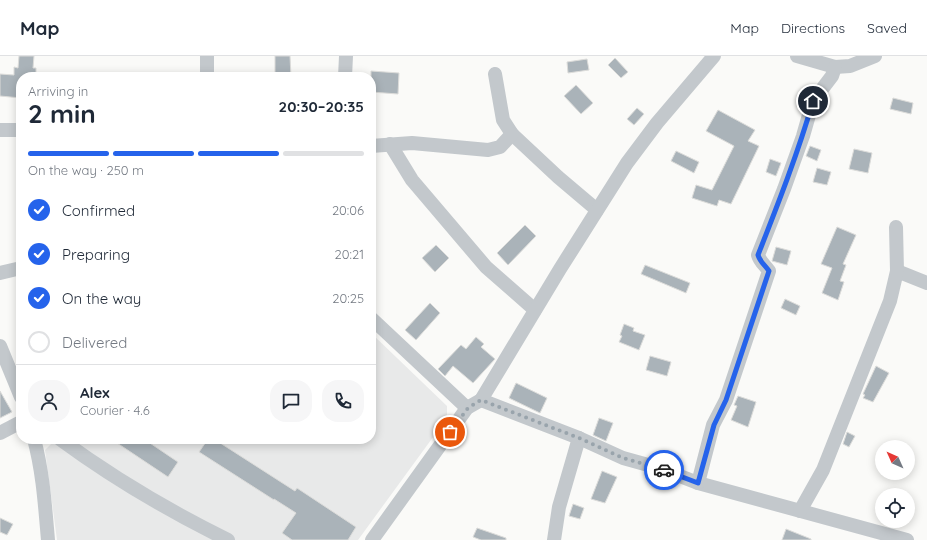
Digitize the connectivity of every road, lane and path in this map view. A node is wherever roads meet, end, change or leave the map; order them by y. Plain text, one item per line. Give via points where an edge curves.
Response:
1 (207, 56) edge
2 (346, 56) edge
3 (714, 56) edge
4 (798, 56) edge
5 (875, 56) edge
6 (835, 67) junction
7 (207, 72) edge
8 (345, 72) edge
9 (494, 74) dead end
10 (0, 130) edge
11 (16, 130) edge
12 (512, 134) junction
13 (390, 144) junction
14 (376, 145) edge
15 (597, 210) junction
16 (896, 226) dead end
17 (16, 269) edge
18 (897, 271) junction
19 (0, 273) edge
20 (927, 283) edge
21 (535, 310) junction
22 (376, 323) edge
23 (0, 346) edge
24 (16, 385) edge
25 (481, 400) junction
26 (468, 408) junction
27 (16, 425) edge
28 (0, 433) edge
29 (579, 438) junction
30 (35, 444) edge
31 (67, 444) edge
32 (698, 483) junction
33 (800, 511) junction
34 (48, 540) edge
35 (228, 540) edge
36 (372, 540) edge
37 (554, 540) edge
38 (903, 540) edge

1 - 7 street
2 - 8 street
3 - 15 street via 657,122
4 - 6 street
5 - 6 street via 850,66
6 - 32 street via 832,76 813,101 790,174 758,255 769,271 726,400 714,425
9 - 12 street via 503,120
10 - 11 street
12 - 13 street via 500,147 488,150 412,143
12 - 15 street
13 - 14 street
13 - 21 street via 412,180 486,267
15 - 21 street
16 - 18 street
17 - 19 street
18 - 20 street
18 - 33 street via 890,301 823,470
21 - 25 street
22 - 26 street
23 - 24 street
25 - 26 street
25 - 29 street
26 - 36 street
27 - 28 street
29 - 32 street via 623,458
29 - 37 street via 559,507
30 - 34 street via 43,484
31 - 35 street via 137,492
32 - 33 street
33 - 38 street

